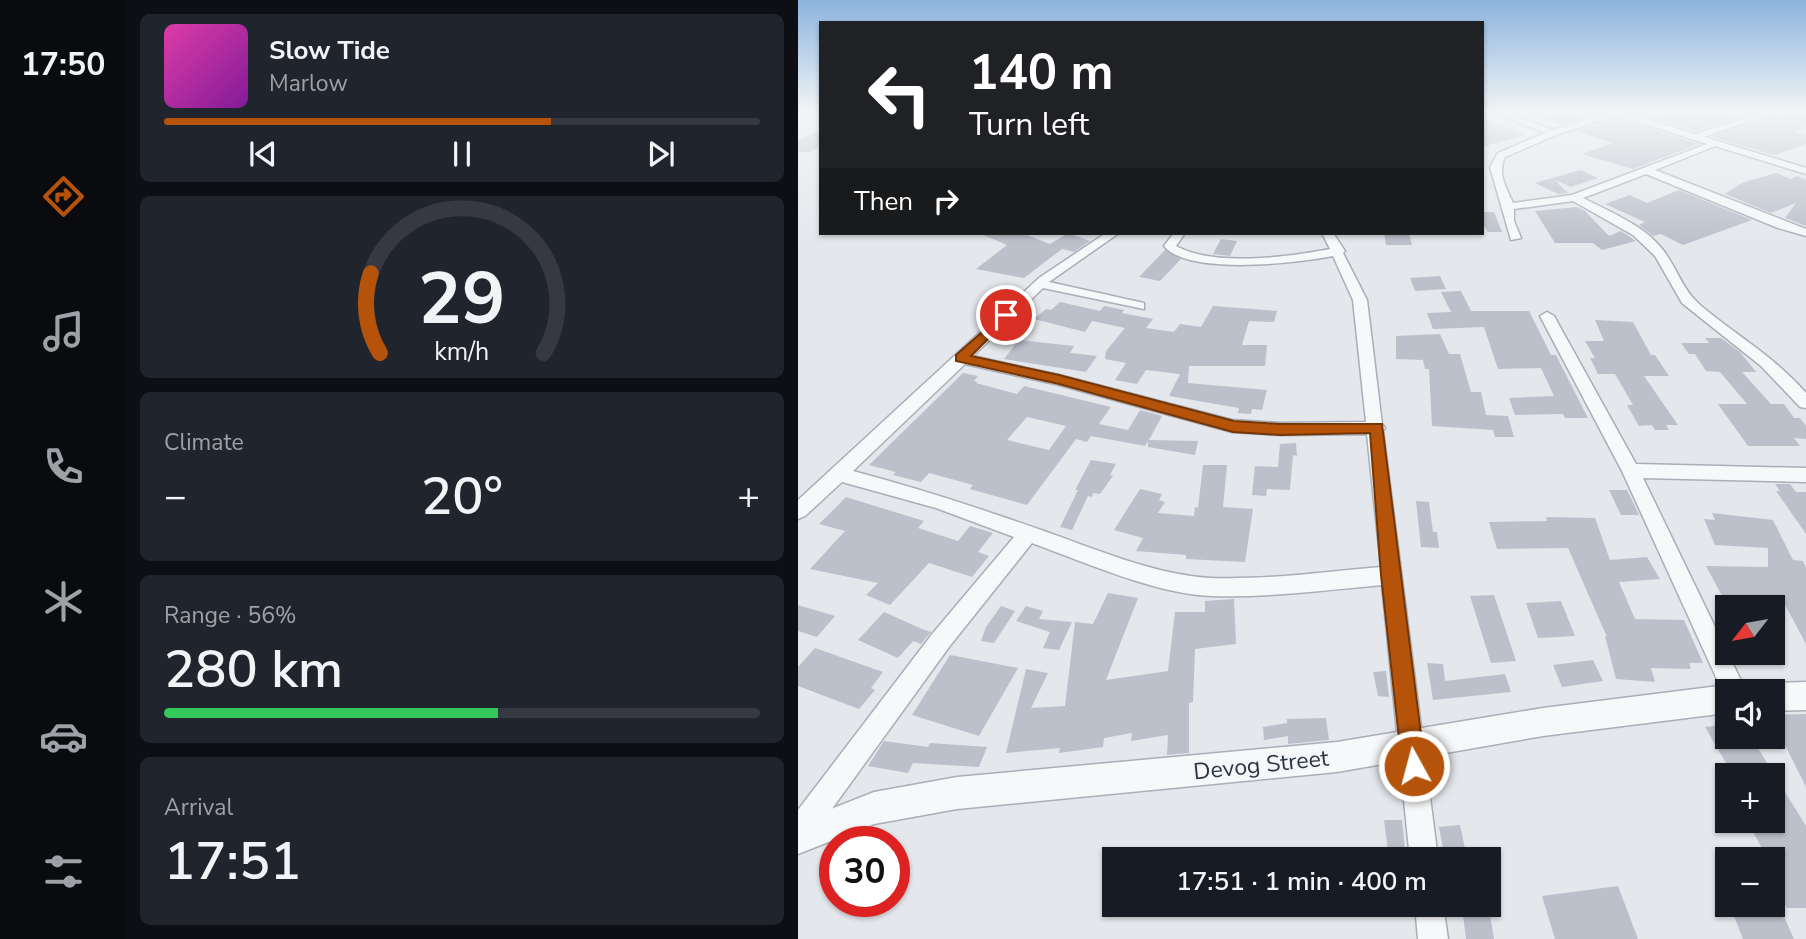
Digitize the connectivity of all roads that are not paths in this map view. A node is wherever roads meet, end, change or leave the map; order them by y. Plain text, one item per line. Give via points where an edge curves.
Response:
1 (1500, 157) edge
2 (1683, 157) edge
3 (1755, 157) edge
4 (1648, 171) junction
5 (1806, 171) edge
6 (1574, 198) junction
7 (1509, 207) junction
8 (1806, 233) edge
9 (1110, 235) edge
10 (1178, 235) edge
11 (1329, 235) edge
12 (1515, 238) dead end
13 (1339, 251) junction
14 (1040, 284) junction
15 (1139, 306) dead end
16 (1547, 316) dead end
17 (961, 358) junction
18 (1806, 403) edge
19 (1377, 428) junction
20 (1631, 471) junction
21 (838, 474) junction
22 (1806, 475) edge
23 (798, 511) edge
24 (1027, 535) junction
25 (1391, 575) junction
26 (1728, 679) edge
27 (1806, 696) edge
28 (1785, 697) edge
29 (1715, 700) edge
30 (1411, 743) junction
31 (798, 832) edge
32 (798, 838) edge
33 (1423, 847) edge
34 (1430, 917) edge
35 (1433, 939) edge

1 - 7 street via 1496,174
2 - 4 street
3 - 5 street
4 - 6 street
4 - 8 street
6 - 7 street
6 - 18 street via 1656,249 1691,305 1762,356
7 - 12 street
9 - 14 street
10 - 13 street via 1170,246 1174,250 1229,260 1313,257
11 - 13 street
13 - 19 street via 1360,300
14 - 15 street
14 - 17 street
16 - 20 street
17 - 19 street via 1233,426
17 - 21 street
19 - 25 street
20 - 22 street
20 - 26 street
21 - 23 street
21 - 24 street via 938,501
24 - 25 street via 1180,583 1210,587
24 - 31 street via 941,640
25 - 30 street
27 - 28 street
29 - 30 street, Devog Street
30 - 32 street, Devog Street via 1337,757 957,793 874,808
30 - 33 street
34 - 35 street

